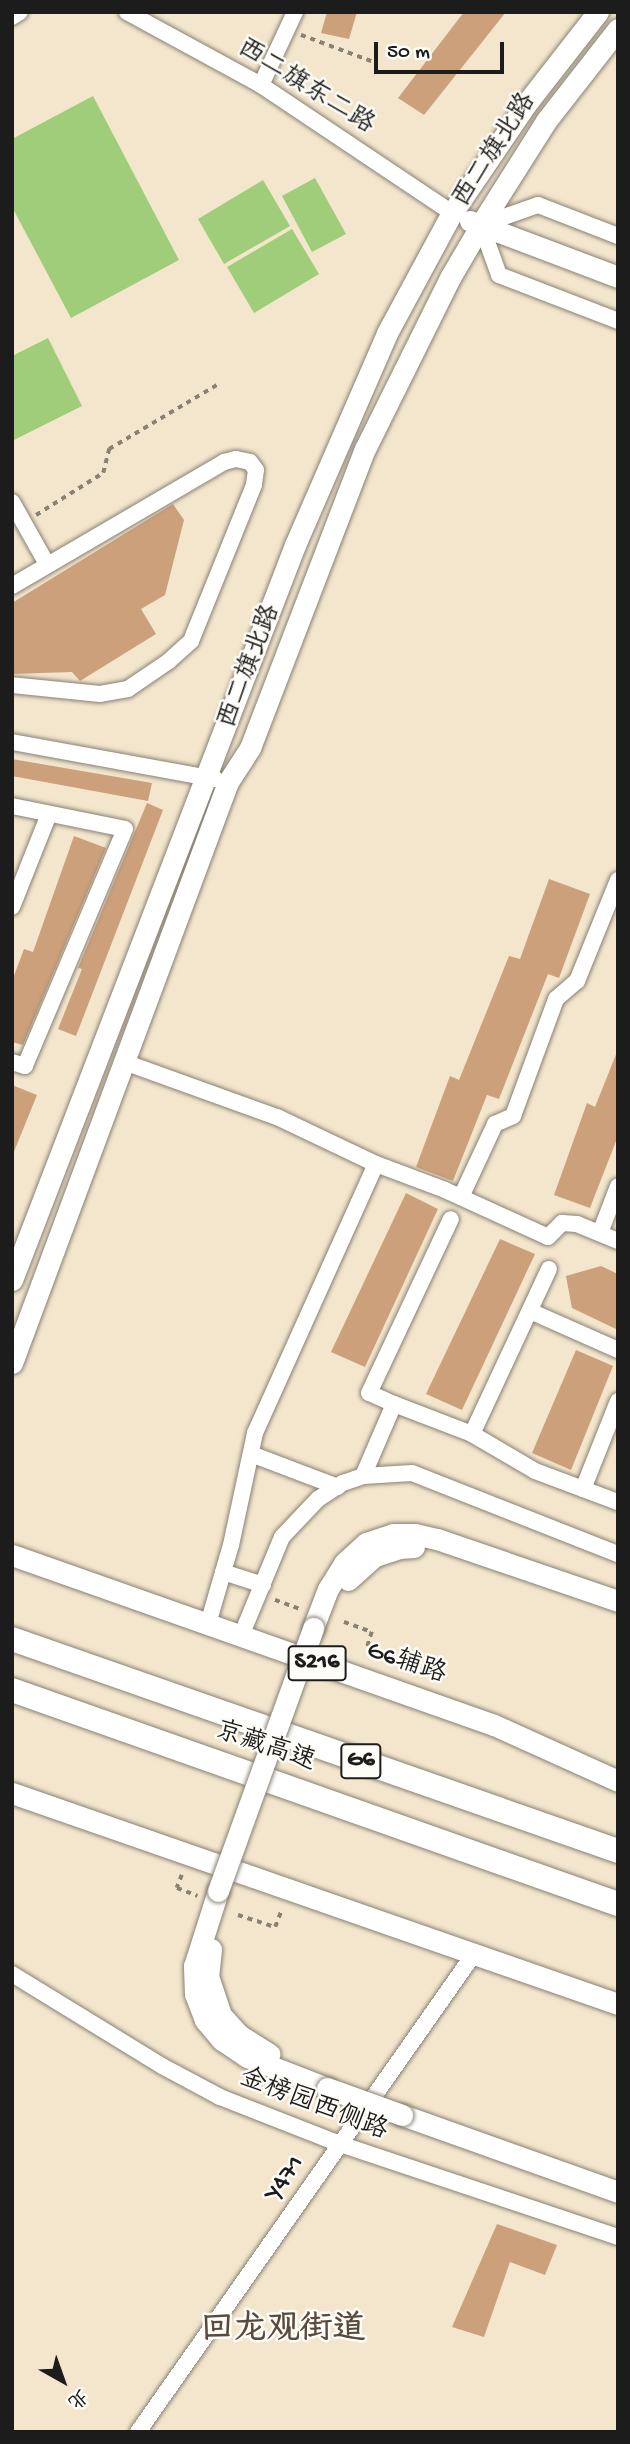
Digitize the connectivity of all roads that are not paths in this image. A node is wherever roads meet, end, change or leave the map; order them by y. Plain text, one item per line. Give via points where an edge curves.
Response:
1 (20, 12) edge
2 (127, 12) edge
3 (295, 12) edge
4 (598, 12) edge
5 (12, 17) edge
6 (618, 29) edge
7 (261, 85) junction
8 (452, 214) junction
9 (481, 225) junction
10 (618, 236) edge
11 (618, 277) edge
12 (618, 321) edge
13 (12, 502) edge
14 (47, 564) junction
15 (12, 586) edge
16 (12, 684) edge
17 (12, 742) edge
18 (204, 777) junction
19 (228, 782) junction
20 (12, 806) edge
21 (49, 814) junction
22 (618, 880) edge
23 (12, 907) edge
24 (12, 1062) edge
25 (124, 1062) junction
26 (376, 1164) junction
27 (618, 1186) edge
28 (461, 1198) junction
29 (451, 1219) dead end
30 (600, 1233) junction
31 (618, 1241) edge
32 (549, 1269) dead end
33 (12, 1280) edge
34 (530, 1311) junction
35 (618, 1350) edge
36 (12, 1363) edge
37 (618, 1401) edge
38 (394, 1404) junction
39 (472, 1434) junction
40 (251, 1454) junction
41 (363, 1476) junction
42 (338, 1487) junction
43 (583, 1489) junction
44 (618, 1502) edge
45 (618, 1554) edge
46 (12, 1555) edge
47 (223, 1572) junction
48 (263, 1585) junction
49 (618, 1601) edge
50 (618, 1616) edge
51 (208, 1624) junction
52 (314, 1624) junction
53 (241, 1636) junction
54 (12, 1639) edge
55 (103, 1671) junction
56 (12, 1690) edge
57 (12, 1699) edge
58 (86, 1717) junction
59 (618, 1781) edge
60 (421, 1783) dead end
61 (12, 1793) edge
62 (618, 1851) edge
63 (618, 1904) edge
64 (474, 1954) junction
65 (12, 1974) edge
66 (618, 2004) edge
67 (406, 2110) junction
68 (340, 2144) junction
69 (618, 2179) edge
70 (618, 2192) edge
71 (618, 2237) edge
72 (138, 2432) edge

1 - 5 street
2 - 7 street, 西二旗东二路
3 - 7 street
4 - 8 main road, 西二旗北路 via 526,104
6 - 9 main road, 西二旗北路 via 546,121
7 - 8 street, 西二旗东二路
8 - 9 main road
8 - 18 main road, 西二旗北路 via 387,333 337,441
9 - 10 street via 538,205
9 - 11 main road
9 - 12 street via 499,275
9 - 19 main road, 西二旗北路 via 365,449 250,748
13 - 14 street
14 - 15 street
14 - 16 street via 225,462 250,462 256,470 191,642 128,689 100,694
17 - 18 street
18 - 19 street
18 - 33 main road, 西二旗北路
19 - 25 main road, 西二旗北路
20 - 21 street
21 - 23 street
21 - 24 street via 125,829 24,1066
22 - 28 street via 577,981 556,999 513,1116 495,1124
25 - 26 street via 278,1117
25 - 36 main road, 西二旗北路
26 - 28 street
26 - 40 street via 255,1433
27 - 30 street
28 - 30 street via 548,1237 562,1223
29 - 38 street via 369,1393
30 - 31 street
32 - 34 street
34 - 35 street
34 - 39 street
37 - 43 street
38 - 39 street
38 - 41 street
39 - 43 street via 535,1471
40 - 42 street
40 - 47 street
41 - 42 street
41 - 45 street via 412,1473
42 - 48 street via 318,1499 282,1537
43 - 44 street
46 - 51 main road, G6辅路 / S216
47 - 48 street
47 - 51 street
48 - 53 street
49 - 52 main road via 437,1539 393,1534 366,1543 344,1563
50 - 52 main road via 445,1554 399,1548 375,1556 352,1575
51 - 53 main road, G6辅路 / S216
52 - 67 main road, bridge via 194,1966 195,1994 205,2020 222,2040 247,2057
53 - 59 main road, G6辅路 / S216 via 494,1726
54 - 55 highway, 京藏高速 / G6
55 - 60 highway, 京藏高速 / G6
55 - 62 highway, 京藏高速 / G6
56 - 58 highway, 京藏高速 / G6
57 - 58 highway
58 - 63 highway, 京藏高速 / G6
61 - 64 main road
64 - 66 main road
64 - 68 street, Y471
65 - 68 street, 金榜园西侧路 via 190,2082
67 - 69 main road
67 - 70 main road
68 - 71 street, 金榜园西侧路
68 - 72 street, Y471

